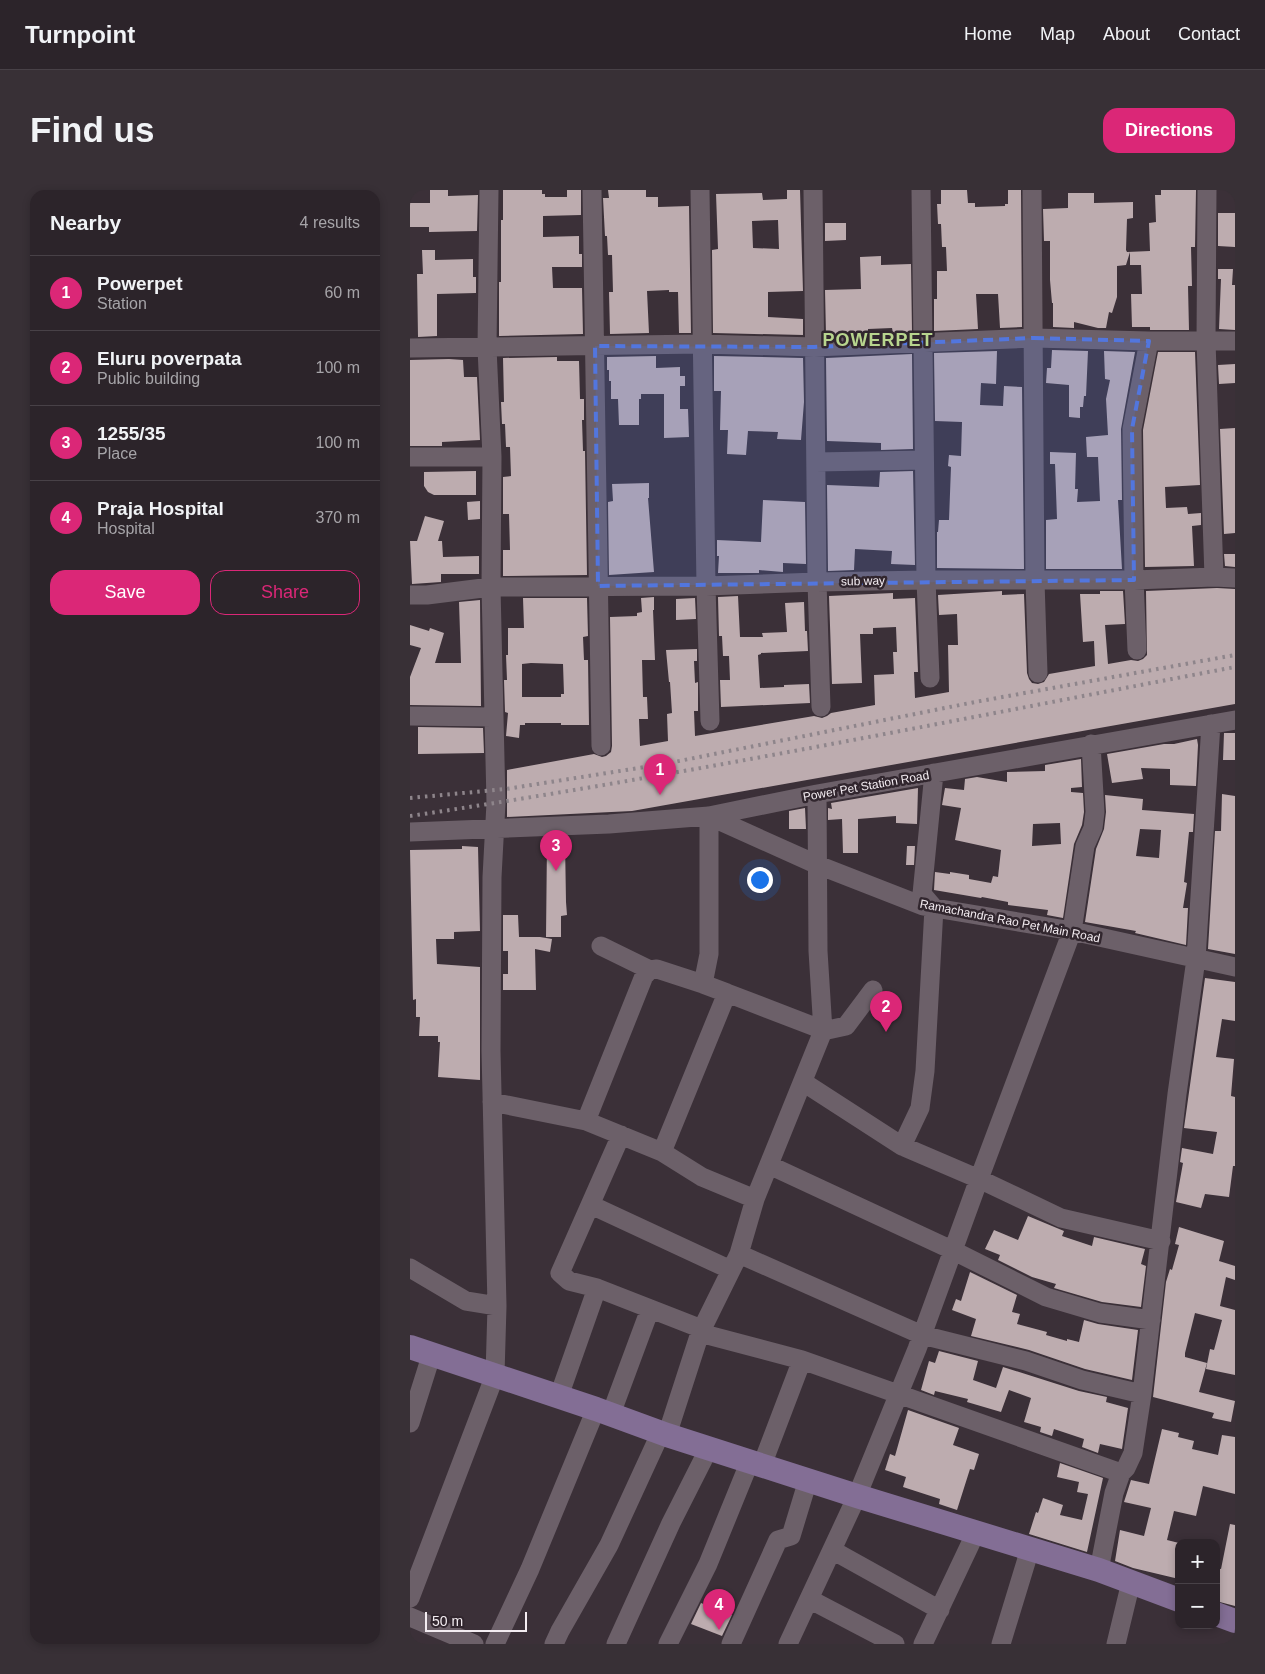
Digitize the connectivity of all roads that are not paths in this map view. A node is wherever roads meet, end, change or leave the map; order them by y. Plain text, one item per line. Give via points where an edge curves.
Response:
1 (489, 190) edge
2 (592, 190) edge
3 (700, 190) edge
4 (813, 190) edge
5 (921, 190) edge
6 (1032, 190) edge
7 (1207, 190) edge
8 (1034, 338) junction
9 (1149, 341) junction
10 (1235, 341) edge
11 (1206, 342) junction
12 (923, 343) junction
13 (702, 344) junction
14 (595, 346) junction
15 (814, 347) junction
16 (410, 348) edge
17 (487, 348) junction
18 (410, 457) edge
19 (492, 457) junction
20 (924, 460) junction
21 (816, 462) junction
22 (1214, 577) junction
23 (1235, 578) edge
24 (926, 580) junction
25 (1035, 580) junction
26 (1134, 580) junction
27 (817, 582) junction
28 (490, 586) junction
29 (598, 586) junction
30 (706, 586) junction
31 (410, 595) edge
32 (1137, 650) dead end
33 (1038, 673) dead end
34 (930, 678) dead end
35 (821, 707) dead end
36 (410, 716) edge
37 (492, 717) junction
38 (1235, 720) edge
39 (710, 722) dead end
40 (1211, 724) junction
41 (1092, 744) junction
42 (602, 746) dead end
43 (934, 773) junction
44 (818, 794) junction
45 (709, 816) junction
46 (495, 828) junction
47 (410, 832) edge
48 (818, 865) junction
49 (934, 908) junction
50 (1072, 931) junction
51 (601, 946) dead end
52 (1196, 959) junction
53 (1235, 967) edge
54 (650, 970) junction
55 (703, 984) junction
56 (873, 990) dead end
57 (727, 993) junction
58 (823, 1031) junction
59 (803, 1082) junction
60 (492, 1102) junction
61 (586, 1121) junction
62 (621, 1135) junction
63 (902, 1146) junction
64 (662, 1152) junction
65 (769, 1165) junction
66 (979, 1179) junction
67 (755, 1198) junction
68 (591, 1205) junction
69 (1160, 1240) junction
70 (952, 1250) junction
71 (735, 1262) junction
72 (410, 1268) edge
73 (597, 1288) junction
74 (497, 1306) junction
75 (650, 1309) junction
76 (1151, 1320) junction
77 (701, 1331) junction
78 (922, 1335) junction
79 (421, 1350) edge
80 (802, 1360) junction
81 (495, 1375) junction
82 (898, 1394) junction
83 (1142, 1394) junction
84 (559, 1396) junction
85 (604, 1412) junction
86 (410, 1422) edge
87 (664, 1433) junction
88 (709, 1448) junction
89 (756, 1463) junction
90 (1121, 1473) junction
91 (808, 1480) junction
92 (857, 1496) junction
93 (976, 1532) junction
94 (1030, 1548) junction
95 (832, 1550) junction
96 (1100, 1570) junction
97 (1131, 1582) junction
98 (410, 1598) edge
99 (1175, 1598) edge
100 (809, 1599) junction
101 (940, 1610) junction
102 (1220, 1615) edge
103 (410, 1617) edge
104 (1235, 1621) edge
105 (448, 1639) edge
106 (474, 1644) edge
107 (495, 1644) edge
108 (554, 1644) edge
109 (616, 1644) edge
110 (668, 1644) edge
111 (731, 1644) edge
112 (788, 1644) edge
113 (895, 1644) edge
114 (923, 1644) edge
115 (1001, 1644) edge
116 (1116, 1644) edge

1 - 17 street
2 - 14 street
3 - 13 street
4 - 15 street
5 - 12 street
6 - 8 street
7 - 11 street
8 - 9 street
8 - 12 street
8 - 25 street
9 - 11 street
9 - 26 street via 1132,429
10 - 11 street
11 - 22 street
12 - 15 street
12 - 20 street
13 - 14 street
13 - 15 street
13 - 30 street
14 - 17 street
14 - 29 street
15 - 21 street
16 - 17 street
17 - 19 street
18 - 19 street
19 - 28 street
20 - 21 street
20 - 24 street
21 - 27 street
22 - 23 street, sub way
22 - 26 street, sub way
24 - 25 street, sub way
24 - 27 street, sub way
24 - 34 street
25 - 26 street, sub way
25 - 33 street
26 - 32 street
27 - 30 street, sub way
27 - 35 street
28 - 29 street, sub way
28 - 31 street, sub way
28 - 37 street
29 - 30 street, sub way
29 - 42 street
30 - 39 street
36 - 37 street
37 - 46 street
38 - 40 street, Power Pet Station Road
40 - 41 street, Power Pet Station Road
40 - 52 street
41 - 43 street, Power Pet Station Road
41 - 50 street via 1095,812 1093,828 1085,846
43 - 44 street, Power Pet Station Road
43 - 49 street via 922,894
44 - 45 street, Power Pet Station Road
44 - 48 street
45 - 46 street, Power Pet Station Road
45 - 48 street, Ramachandra Rao Pet Main Road
45 - 55 street via 708,954
46 - 47 street, Power Pet Station Road
46 - 60 street
48 - 49 street, Ramachandra Rao Pet Main Road
48 - 58 street via 818,951
49 - 50 street, Ramachandra Rao Pet Main Road
49 - 63 street via 925,1071 920,1108
50 - 52 street, Ramachandra Rao Pet Main Road
50 - 66 street
51 - 54 street
52 - 53 street, Ramachandra Rao Pet Main Road
52 - 69 street
54 - 55 street via 657,968
54 - 61 street via 644,976
55 - 57 street
56 - 58 street via 846,1026
57 - 58 street
57 - 64 street
58 - 59 street
59 - 63 street
59 - 65 street
60 - 61 street
60 - 74 street
61 - 62 street
62 - 64 street
62 - 68 street
63 - 66 street
64 - 67 street via 702,1177
65 - 67 street
65 - 70 street
66 - 69 street via 1061,1218
66 - 70 street
67 - 71 street
68 - 71 street
68 - 73 street via 560,1273 569,1281
69 - 76 street
70 - 76 street via 1046,1297 1100,1313
70 - 78 street
71 - 77 street
71 - 78 street
72 - 74 street via 466,1301
73 - 75 street
73 - 84 street
74 - 81 street
75 - 77 street
75 - 85 street
76 - 83 street
77 - 80 street
77 - 87 street
78 - 82 street
78 - 83 street
79 - 81 main road
79 - 86 street
80 - 82 street
80 - 89 street
81 - 84 main road
81 - 98 street
82 - 90 street
82 - 92 street
83 - 90 street via 1133,1453
84 - 85 main road
85 - 87 main road
85 - 107 street
87 - 88 main road
87 - 108 street via 609,1545
88 - 89 main road
88 - 109 street
89 - 91 main road
89 - 110 street
90 - 96 street via 1114,1493
91 - 92 main road
91 - 111 street via 791,1536 778,1540
92 - 93 main road
92 - 95 street
93 - 94 main road
93 - 101 street
94 - 96 main road
94 - 115 street
95 - 100 street
95 - 101 street
96 - 97 main road
97 - 99 main road
97 - 116 street
100 - 112 street
100 - 113 street
101 - 114 street
102 - 104 main road
103 - 105 street
105 - 106 street

